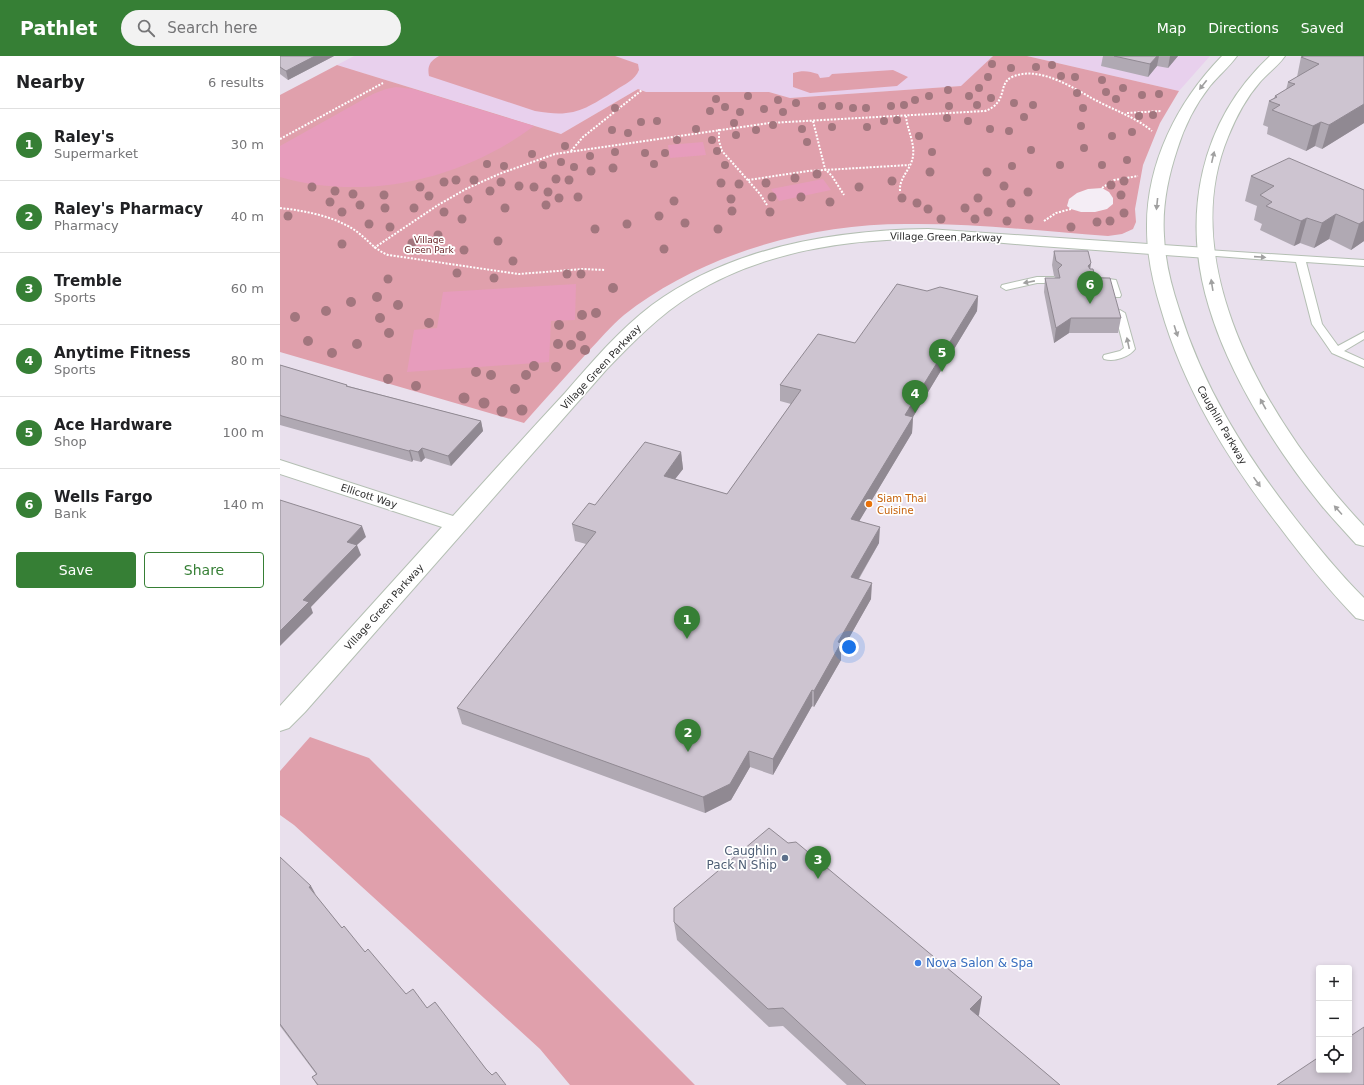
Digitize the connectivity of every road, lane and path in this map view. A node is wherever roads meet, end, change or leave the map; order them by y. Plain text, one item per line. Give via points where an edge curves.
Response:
1 (1230, 56) edge
2 (1278, 56) edge
3 (383, 83) dead end
4 (642, 90) dead end
5 (1164, 111) dead end
6 (1127, 113) junction
7 (906, 116) junction
8 (813, 121) junction
9 (719, 129) junction
10 (1152, 131) dead end
11 (280, 139) edge
12 (571, 152) junction
13 (908, 166) junction
14 (825, 169) junction
15 (1139, 176) dead end
16 (748, 180) junction
17 (1102, 188) dead end
18 (900, 192) dead end
19 (844, 195) dead end
20 (767, 205) dead end
21 (280, 208) edge
22 (1071, 209) dead end
23 (1043, 222) dead end
24 (374, 248) junction
25 (1157, 249) junction
26 (1207, 253) junction
27 (1300, 259) junction
28 (1364, 263) edge
29 (605, 270) dead end
30 (1054, 280) edge
31 (1092, 280) edge
32 (1006, 287) dead end
33 (1116, 296) edge
34 (1120, 313) edge
35 (1364, 335) edge
36 (1336, 351) junction
37 (1108, 357) dead end
38 (1364, 364) edge
39 (280, 466) edge
40 (458, 524) junction
41 (1364, 539) edge
42 (1364, 612) edge
43 (280, 721) edge

1 -> 25 street, Caughlin Parkway via 1202,86 1180,120 1170,142 1158,199 1155,228
26 -> 2 street via 1204,223 1206,189 1214,151 1227,119 1247,89
3 - 11 path
4 - 12 path via 583,137
5 - 6 path
6 - 7 path via 1052,78 1023,75 1012,77 1006,83 1000,100 985,111
6 - 10 path
7 - 8 path
7 - 13 path via 906,126 914,148
8 - 9 path
8 - 14 path
9 - 12 path
9 - 16 path via 722,152
12 - 24 path via 534,160 466,189
13 - 14 path
13 - 18 path via 898,185
14 - 16 path
14 - 19 path
15 - 17 path via 1121,177
16 - 20 path
21 - 24 path via 303,211 341,222 355,230
22 - 23 path via 1050,215
24 - 29 path via 388,255 519,274 537,275 575,268
25 - 26 street, Village Green Parkway
25 - 40 street, Village Green Parkway via 963,235 913,234 816,244 774,254 733,268 694,286 635,329
25 -> 42 street, Caughlin Parkway via 1158,270 1183,354 1208,406 1270,501 1315,558
26 -> 27 lane
41 -> 26 street via 1330,501 1296,455 1243,369 1214,295
27 - 28 lane
27 - 36 lane via 1317,324
30 -> 32 lane via 1037,280
31 - 33 lane via 1112,282
37 -> 34 lane via 1124,354 1130,349
35 - 36 lane
36 - 38 lane
39 - 40 street, Ellicott Way
40 - 43 street, Village Green Parkway

